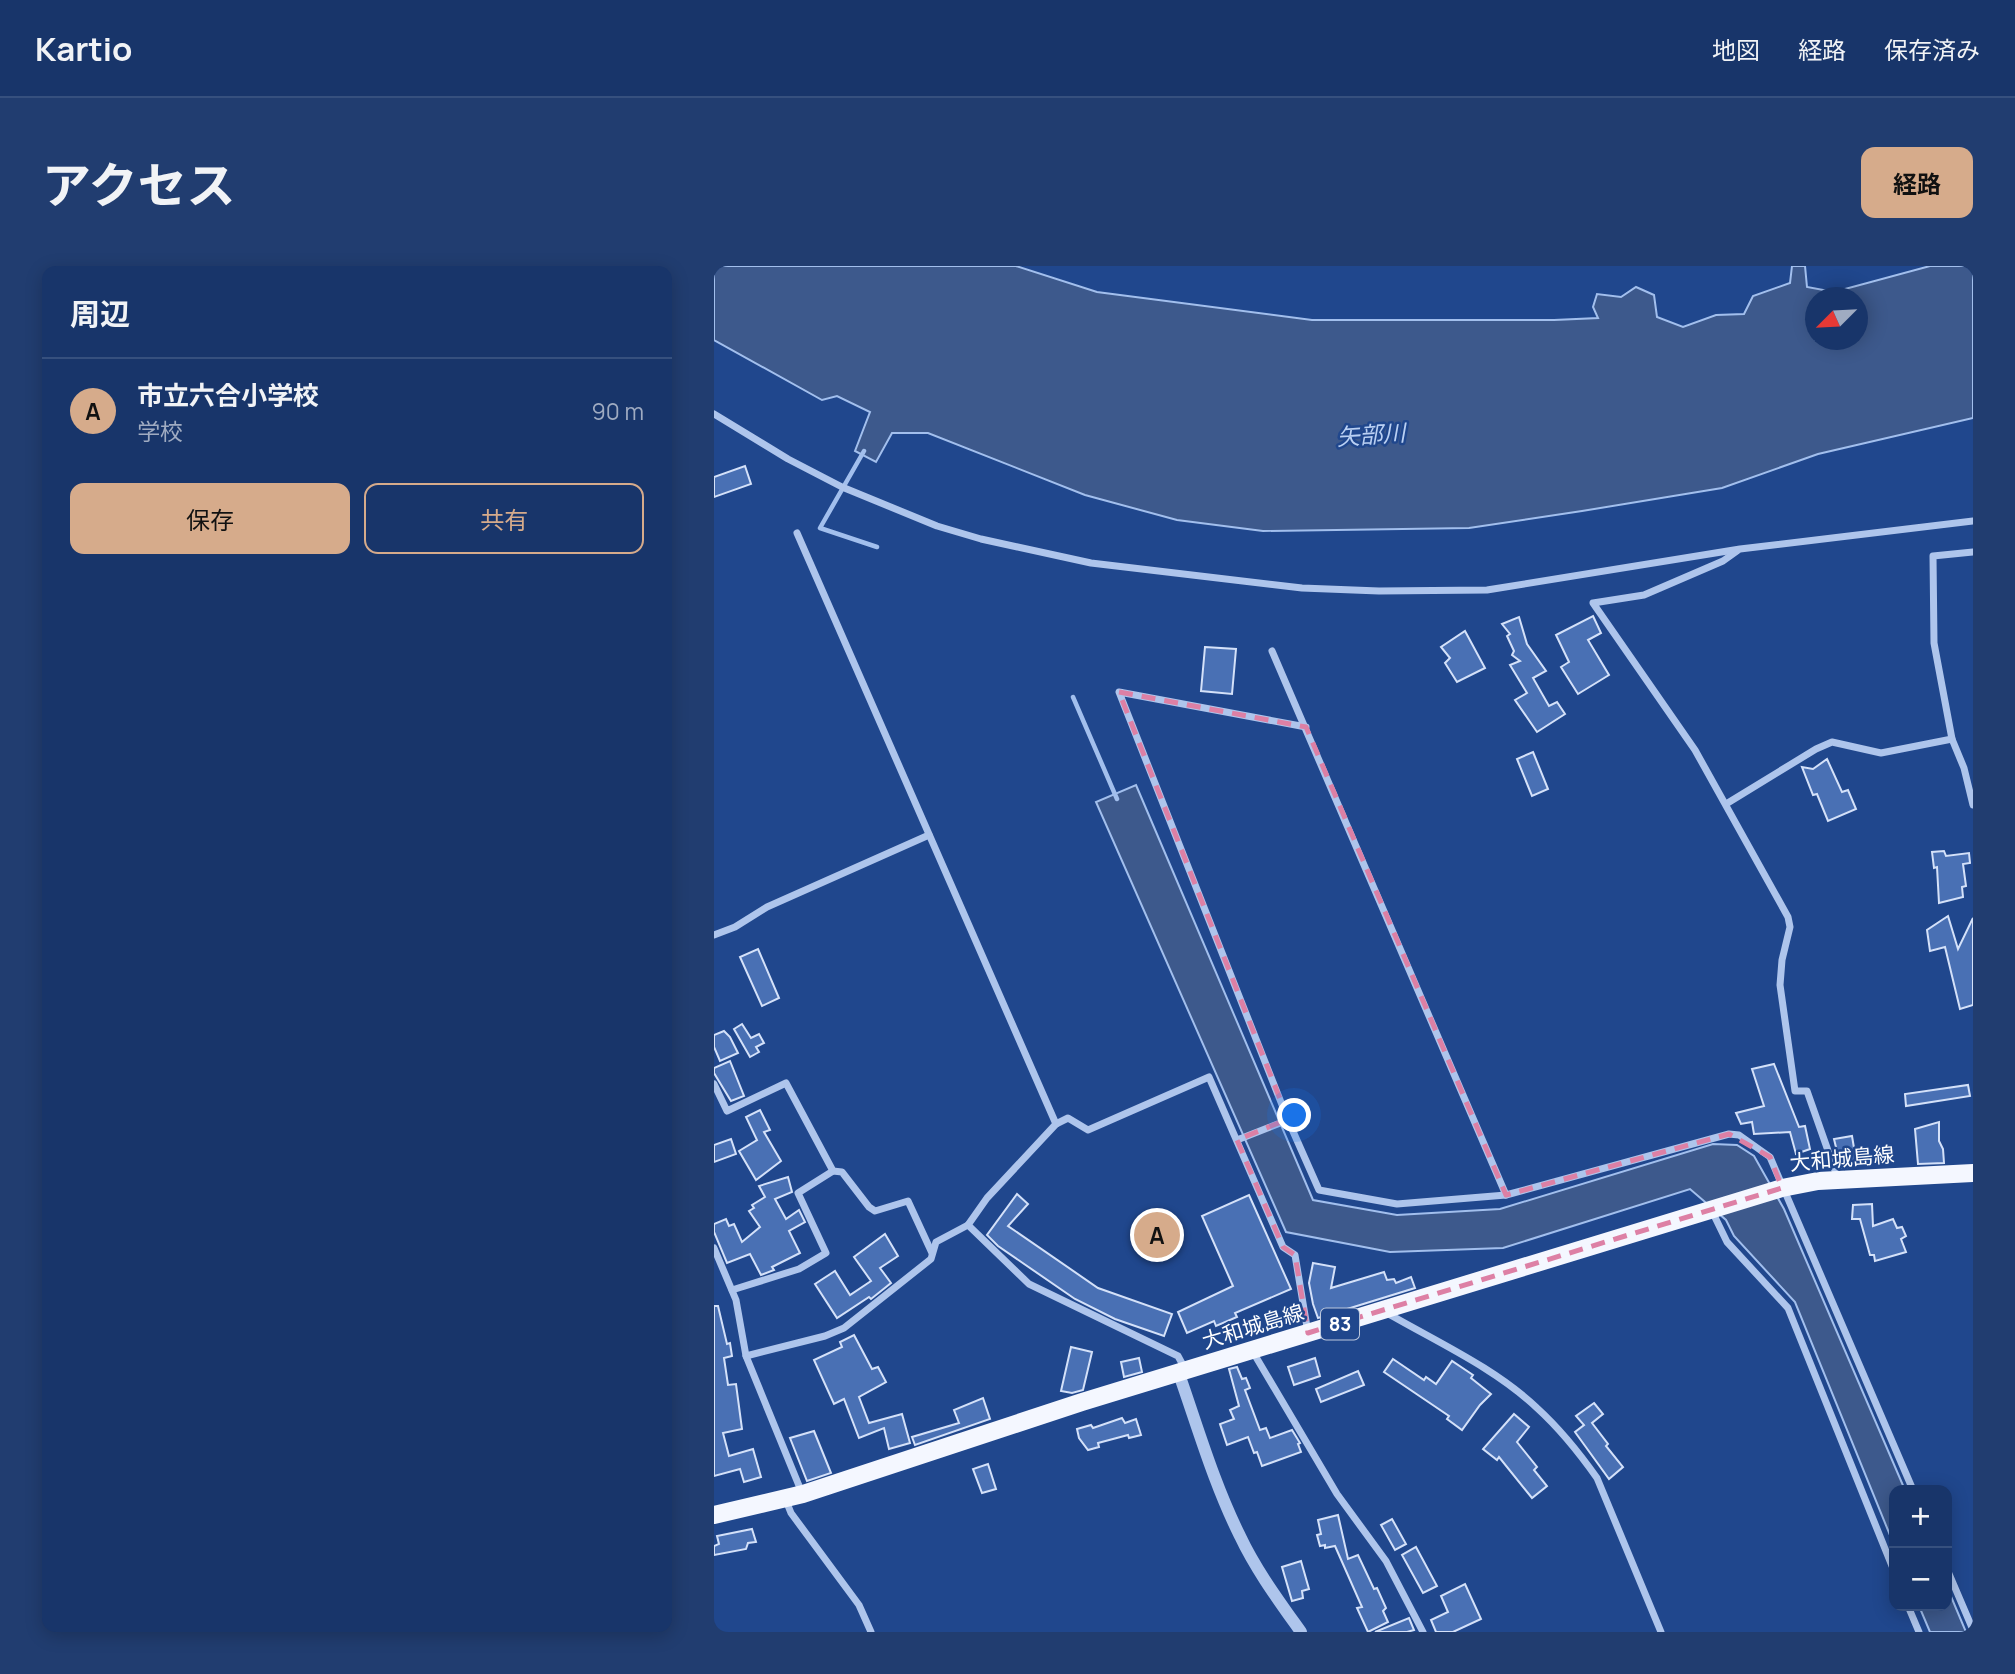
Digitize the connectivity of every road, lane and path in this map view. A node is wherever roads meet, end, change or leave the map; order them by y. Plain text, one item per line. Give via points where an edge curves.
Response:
1 (714, 414) edge
2 (1973, 521) edge
3 (797, 533) dead end
4 (1740, 549) junction
5 (1973, 552) edge
6 (1272, 651) dead end
7 (1306, 727) junction
8 (1952, 739) junction
9 (1969, 767) edge
10 (1726, 804) junction
11 (1973, 805) edge
12 (929, 835) junction
13 (714, 935) edge
14 (714, 1084) edge
15 (1288, 1119) junction
16 (1056, 1124) junction
17 (1237, 1140) junction
18 (834, 1171) junction
19 (1973, 1173) edge
20 (1838, 1180) junction
21 (1782, 1188) junction
22 (1506, 1195) junction
23 (1711, 1209) junction
24 (968, 1225) junction
25 (714, 1248) edge
26 (932, 1254) junction
27 (732, 1290) junction
28 (1384, 1311) junction
29 (1308, 1333) junction
30 (1253, 1350) junction
31 (746, 1356) junction
32 (1182, 1373) junction
33 (1911, 1485) edge
34 (794, 1496) junction
35 (714, 1514) edge
36 (1889, 1559) edge
37 (1952, 1581) edge
38 (1910, 1611) edge
39 (1973, 1630) edge
40 (871, 1632) edge
41 (1301, 1632) edge
42 (1423, 1632) edge
43 (1661, 1632) edge
44 (1919, 1632) edge

1 - 4 street via 842,487 937,526 1033,552 1150,571 1302,588 1487,590
2 - 4 street
3 - 12 street
4 - 10 street via 1644,595 1593,603 1695,750
5 - 8 street via 1933,556 1934,643
6 - 7 street
7 - 15 street via 1119,692
7 - 22 street
8 - 9 street
8 - 10 street via 1881,753 1832,742
9 - 11 street
10 - 20 street via 1788,917 1780,985 1794,1091 1807,1091
12 - 13 street via 767,906
12 - 16 street
14 - 18 street via 727,1111 786,1083
15 - 17 street
15 - 22 street via 1319,1190 1397,1204
16 - 17 street via 1068,1118 1088,1130 1209,1077
16 - 24 street
17 - 29 street via 1283,1247 1295,1255
18 - 26 street via 842,1172 874,1211 908,1201
18 - 27 street via 798,1193 825,1253 799,1269
19 - 20 main road, 大和城島線 / 83
20 - 21 main road, 大和城島線 / 83
21 - 22 street via 1770,1157 1739,1135 1730,1135
21 - 23 main road, 大和城島線 / 83
21 - 33 street
23 - 28 main road, 大和城島線 / 83
23 - 36 street via 1727,1242 1788,1308
24 - 26 street via 936,1242
24 - 32 street via 1029,1284 1178,1356
25 - 27 street
26 - 31 street via 844,1328
27 - 31 street
28 - 29 main road, 大和城島線 / 83
28 - 43 street via 1492,1374 1537,1408 1587,1463
29 - 30 main road, 大和城島線 / 83
30 - 32 main road, 大和城島線 / 83
30 - 42 street via 1337,1494 1386,1561
31 - 34 street
32 - 34 main road, 大和城島線 / 83
32 - 41 street via 1222,1497 1259,1570
34 - 35 main road, 大和城島線 / 83
34 - 40 street via 792,1513 859,1605
37 - 39 street
38 - 44 street

